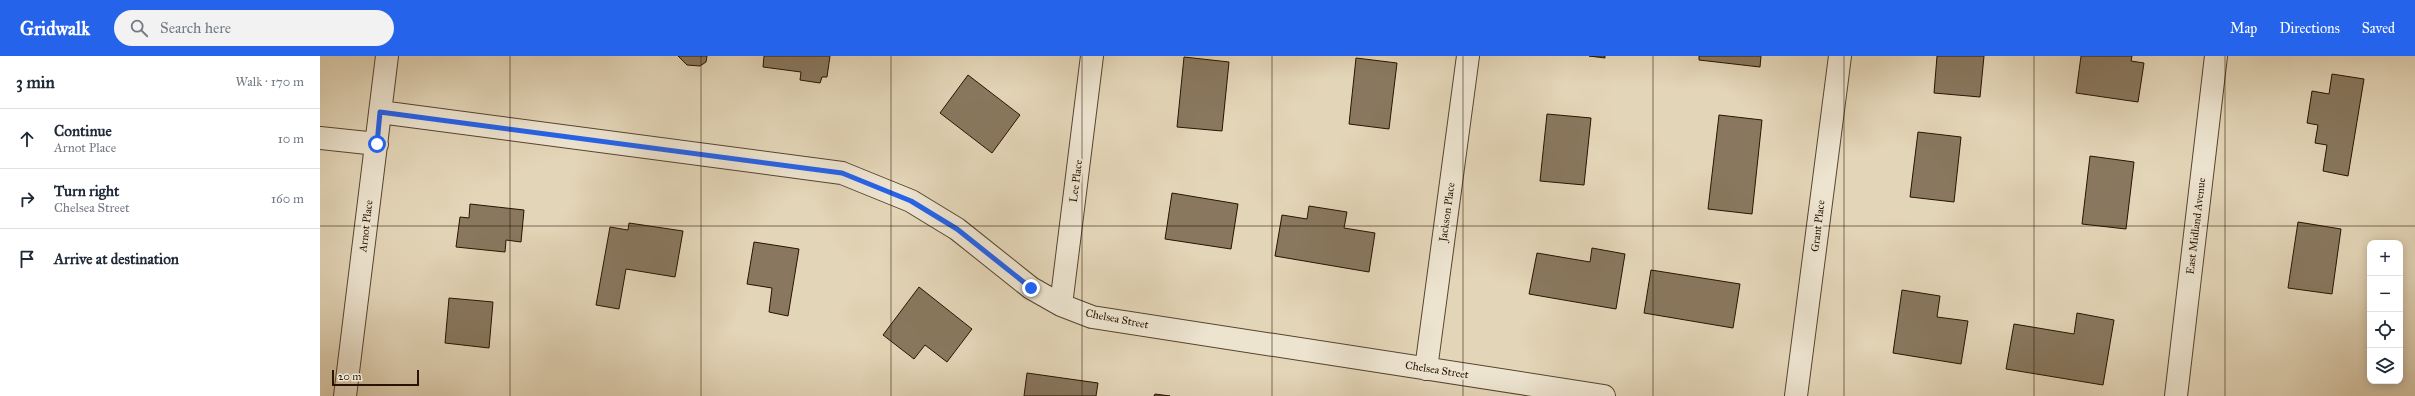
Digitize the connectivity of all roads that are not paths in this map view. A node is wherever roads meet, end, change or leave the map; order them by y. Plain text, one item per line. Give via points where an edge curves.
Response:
1 (387, 56) edge
2 (1092, 56) edge
3 (1468, 56) edge
4 (1840, 56) edge
5 (2216, 56) edge
6 (380, 112) junction
7 (320, 138) edge
8 (377, 144) junction
9 (1061, 305) junction
10 (1426, 369) junction
11 (345, 396) edge
12 (1604, 396) edge
13 (1796, 396) edge
14 (2176, 396) edge

1 - 6 street, Arnot Place
2 - 9 street, Lee Place
3 - 10 street, Jackson Place
4 - 13 street, Grant Place
5 - 14 street, East Midland Avenue
6 - 8 street, Arnot Place
6 - 9 street, Chelsea Street via 842,173 911,201 957,229 1031,288
7 - 8 street
8 - 11 street, Arnot Place
9 - 10 street, Chelsea Street via 1092,317
10 - 12 street, Chelsea Street

